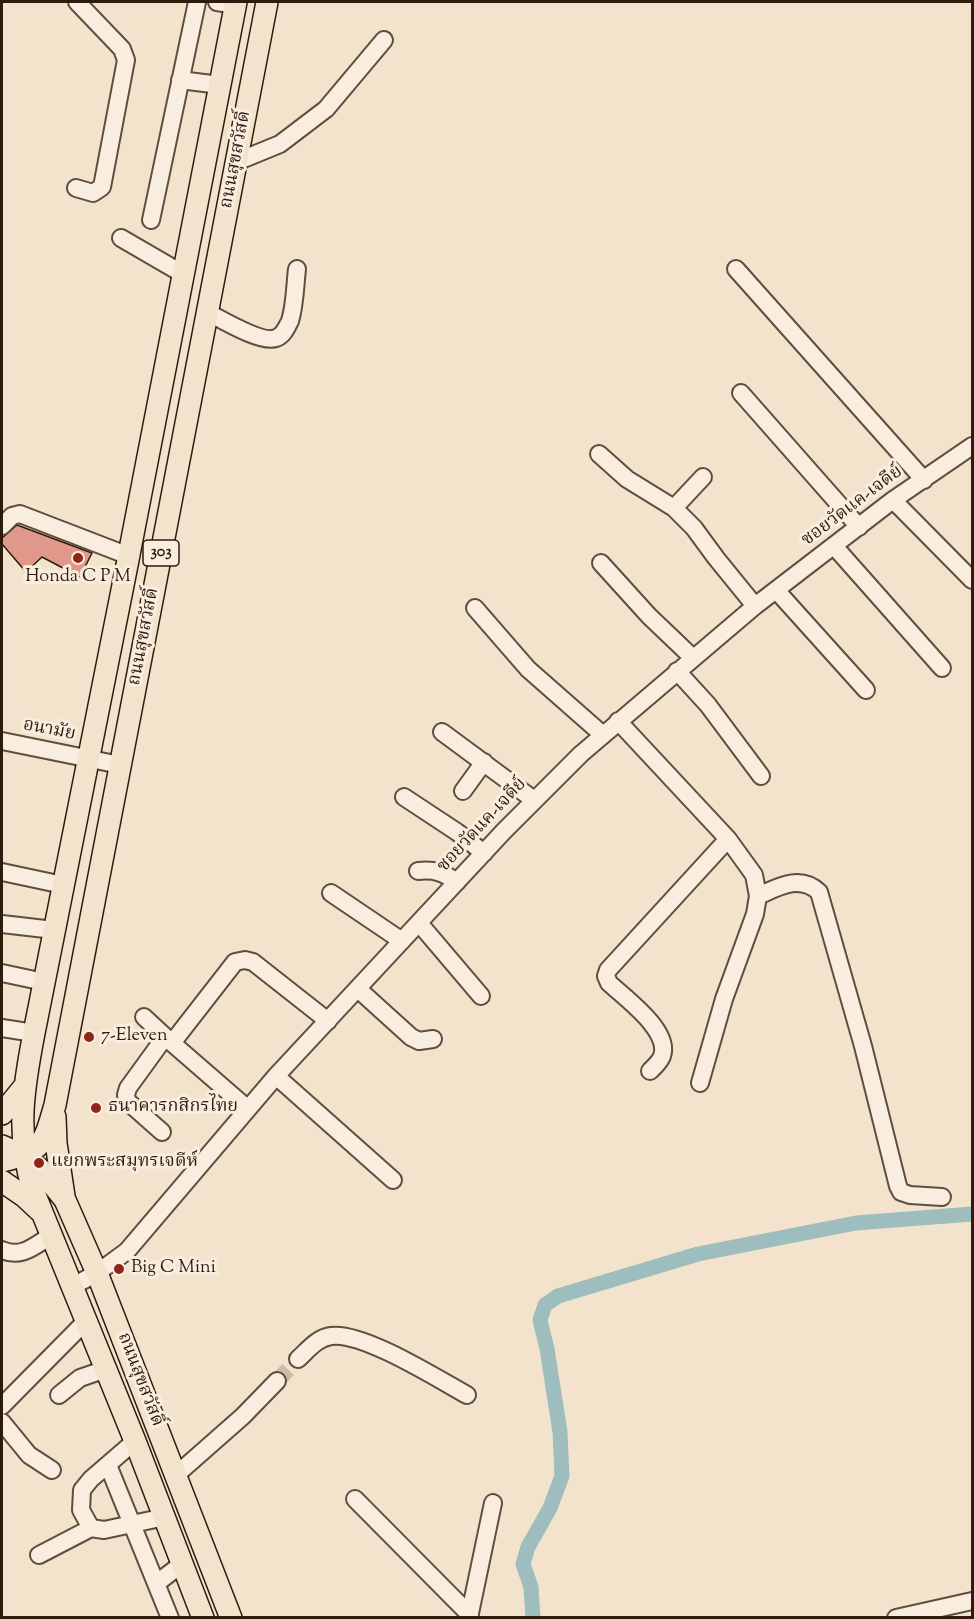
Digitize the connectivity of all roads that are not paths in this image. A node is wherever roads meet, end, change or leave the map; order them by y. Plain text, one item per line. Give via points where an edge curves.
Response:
1 (197, 2) edge
2 (267, 2) edge
3 (230, 3) edge
4 (86, 5) edge
5 (384, 40) dead end
6 (180, 80) junction
7 (220, 85) junction
8 (236, 162) junction
9 (76, 188) dead end
10 (151, 220) dead end
11 (121, 238) dead end
12 (736, 269) dead end
13 (297, 270) dead end
14 (183, 274) junction
15 (207, 312) junction
16 (741, 393) dead end
17 (972, 446) edge
18 (599, 454) dead end
19 (703, 477) dead end
20 (924, 480) junction
21 (893, 500) junction
22 (674, 508) junction
23 (2, 526) edge
24 (859, 527) junction
25 (834, 546) junction
26 (129, 556) junction
27 (601, 563) dead end
28 (972, 580) edge
29 (776, 590) junction
30 (755, 606) junction
31 (476, 608) dead end
32 (693, 658) junction
33 (942, 668) dead end
34 (677, 671) junction
35 (866, 690) dead end
36 (618, 721) junction
37 (442, 732) dead end
38 (603, 735) junction
39 (2, 741) edge
40 (89, 759) junction
41 (484, 762) junction
42 (120, 765) junction
43 (761, 776) dead end
44 (463, 790) dead end
45 (404, 797) dead end
46 (534, 800) junction
47 (728, 839) junction
48 (484, 854) junction
49 (418, 871) dead end
50 (2, 872) edge
51 (458, 882) junction
52 (63, 885) junction
53 (331, 893) dead end
54 (758, 896) junction
55 (419, 923) junction
56 (2, 924) edge
57 (54, 930) junction
58 (402, 942) junction
59 (2, 973) edge
60 (44, 982) junction
61 (358, 989) junction
62 (481, 996) dead end
63 (144, 1017) dead end
64 (328, 1021) junction
65 (2, 1028) edge
66 (34, 1033) junction
67 (169, 1040) junction
68 (433, 1040) dead end
69 (650, 1071) dead end
70 (276, 1076) junction
71 (700, 1083) dead end
72 (24, 1087) junction
73 (55, 1105) junction
74 (248, 1109) junction
75 (2, 1114) edge
76 (162, 1132) dead end
77 (2, 1146) edge
78 (24, 1156) junction
79 (2, 1161) edge
80 (393, 1180) dead end
81 (2, 1181) edge
82 (942, 1197) dead end
83 (65, 1200) junction
84 (41, 1212) junction
85 (51, 1235) junction
86 (2, 1250) edge
87 (97, 1273) junction
88 (73, 1286) junction
89 (87, 1321) junction
90 (298, 1359) tunnel mouth
91 (106, 1369) junction
92 (277, 1381) tunnel mouth
93 (59, 1395) dead end
94 (467, 1395) dead end
95 (2, 1406) edge
96 (2, 1422) edge
97 (135, 1441) junction
98 (108, 1465) junction
99 (52, 1470) dead end
100 (176, 1475) junction
101 (355, 1499) dead end
102 (494, 1503) dead end
103 (165, 1517) junction
104 (132, 1524) junction
105 (91, 1527) junction
106 (39, 1555) dead end
107 (183, 1563) junction
108 (158, 1582) junction
109 (972, 1601) edge
110 (470, 1616) edge
111 (170, 1617) edge
112 (203, 1617) edge
113 (231, 1617) edge
114 (896, 1617) edge

1 - 6 street
2 - 8 main road, ถนนสุขสวัสดิ์ / 303
3 - 7 main road, ถนนสุขสวัสดิ์ / 303
4 - 9 street via 126,60 102,187 93,193
5 - 8 street via 326,109 280,144
6 - 7 street
6 - 10 street
7 - 14 main road, ถนนสุขสวัสดิ์ / 303
8 - 15 main road, ถนนสุขสวัสดิ์ / 303
11 - 14 street
12 - 20 street
13 - 15 street via 290,321 276,338 258,337
14 - 26 main road, ถนนสุขสวัสดิ์ / 303
15 - 42 main road, ถนนสุขสวัสดิ์ / 303
16 - 24 street
17 - 20 street, ซอยวัดแค-เจดีย์
18 - 22 street via 627,479
19 - 22 street
20 - 21 street, ซอยวัดแค-เจดีย์
21 - 24 street, ซอยวัดแค-เจดีย์
21 - 28 street
22 - 30 street
23 - 26 street via 20,514
24 - 25 street, ซอยวัดแค-เจดีย์
25 - 29 street, ซอยวัดแค-เจดีย์
25 - 33 street
26 - 40 main road, ถนนสุขสวัสดิ์ / 303
27 - 32 street
29 - 30 street, ซอยวัดแค-เจดีย์
29 - 35 street
30 - 32 street, ซอยวัดแค-เจดีย์
31 - 38 street via 528,669
32 - 34 street, ซอยวัดแค-เจดีย์
34 - 36 street, ซอยวัดแค-เจดีย์
34 - 43 street
36 - 38 street, ซอยวัดแค-เจดีย์
36 - 47 street
37 - 41 street
38 - 46 street, ซอยวัดแค-เจดีย์
39 - 40 street, อนามัย
40 - 42 street, อนามัย
40 - 52 main road, ถนนสุขสวัสดิ์ / 303
41 - 44 street
41 - 46 street
42 - 73 main road, ถนนสุขสวัสดิ์ / 303
45 - 48 street
46 - 48 street, ซอยวัดแค-เจดีย์
47 - 54 street via 754,875
47 - 69 street via 608,969 609,982 654,1026 661,1040 661,1059
48 - 51 street, ซอยวัดแค-เจดีย์
49 - 51 street via 431,869
50 - 52 street
51 - 55 street, ซอยวัดแค-เจดีย์
52 - 57 main road, ถนนสุขสวัสดิ์ / 303
53 - 58 street
54 - 71 street
54 - 82 street via 803,882 819,892 898,1186 910,1195
55 - 58 street, ซอยวัดแค-เจดีย์
55 - 62 street
56 - 57 street
57 - 60 main road, ถนนสุขสวัสดิ์ / 303
58 - 61 street, ซอยวัดแค-เจดีย์
59 - 60 street
60 - 66 main road, ถนนสุขสวัสดิ์ / 303
61 - 64 street, ซอยวัดแค-เจดีย์
61 - 68 street via 411,1037
63 - 67 street
64 - 67 street via 253,962 245,960 235,962
64 - 70 street, ซอยวัดแค-เจดีย์
65 - 66 street
66 - 72 main road, ถนนสุขสวัสดิ์ / 303
67 - 74 street
67 - 76 street via 126,1095 127,1101
70 - 74 street, ซอยวัดแค-เจดีย์
70 - 80 street
72 - 75 main road
72 - 78 main road, ถนนสุขสวัสดิ์ / 303
73 - 78 main road, ถนนสุขสวัสดิ์ / 303 via 42,1141
73 - 83 main road
74 - 87 street, ซอยวัดแค-เจดีย์ via 127,1251
77 - 78 main road, ถนนสุขสวัสดิ์
78 - 79 main road
78 - 83 main road, ถนนสุขสวัสดิ์
78 - 84 main road, ถนนสุขสวัสดิ์
81 - 84 main road
83 - 87 main road, ถนนสุขสวัสดิ์
84 - 85 main road, ถนนสุขสวัสดิ์
85 - 86 street via 26,1251 11,1255
85 - 88 main road, ถนนสุขสวัสดิ์
87 - 88 street, ซอยวัดแค-เจดีย์
87 - 100 main road, ถนนสุขสวัสดิ์
88 - 89 main road, ถนนสุขสวัสดิ์
89 - 91 main road, ถนนสุขสวัสดิ์
89 - 95 street
90 - 94 street via 320,1339 334,1335 352,1338
91 - 93 street via 80,1378
91 - 97 main road, ถนนสุขสวัสดิ์
92 - 100 street
96 - 99 street via 28,1455
97 - 98 street
97 - 103 main road, ถนนสุขสวัสดิ์
98 - 104 street
98 - 105 street via 82,1490 81,1510
100 - 113 main road, ถนนสุขสวัสดิ์
101 - 110 street
102 - 110 street
103 - 104 street
103 - 107 main road, ถนนสุขสวัสดิ์
104 - 105 street via 104,1530
104 - 108 street
105 - 106 street
107 - 108 street
107 - 112 main road, ถนนสุขสวัสดิ์
108 - 111 street
109 - 114 street

